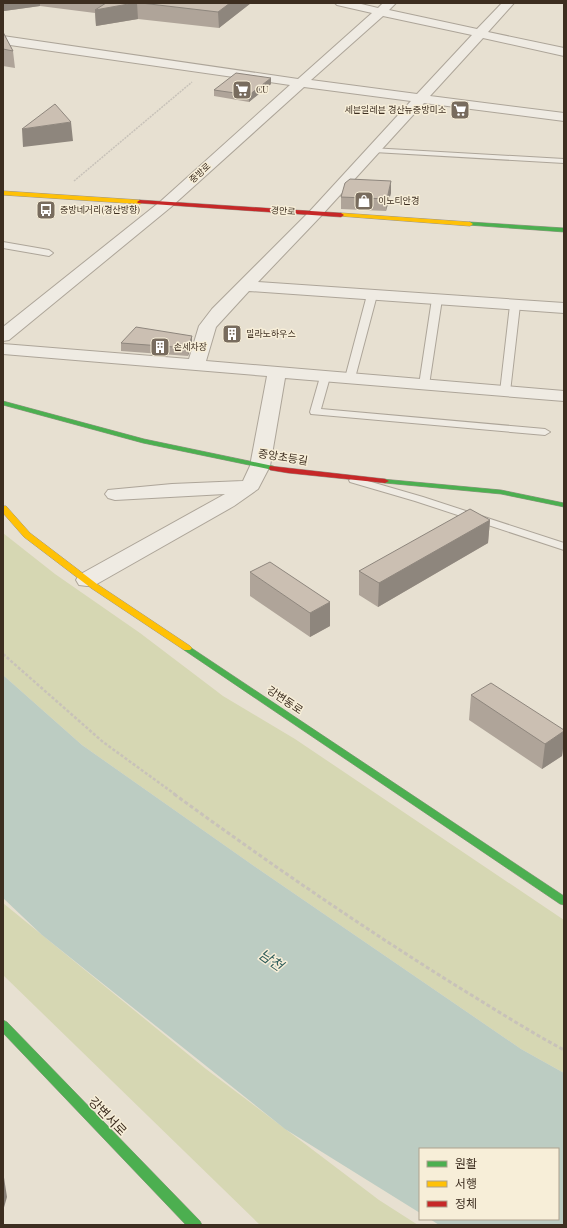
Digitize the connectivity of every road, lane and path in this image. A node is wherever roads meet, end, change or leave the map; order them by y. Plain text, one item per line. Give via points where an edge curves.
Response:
1 (341, 3) edge
2 (508, 3) edge
3 (385, 7) edge
4 (482, 33) junction
5 (3, 40) edge
6 (564, 52) edge
7 (195, 80) dead end
8 (300, 83) junction
9 (420, 99) junction
10 (564, 117) edge
11 (374, 150) junction
12 (564, 161) edge
13 (74, 181) dead end
14 (3, 193) edge
15 (166, 204) junction
16 (315, 214) junction
17 (564, 230) edge
18 (3, 245) edge
19 (49, 253) dead end
20 (245, 286) junction
21 (372, 295) junction
22 (437, 299) junction
23 (516, 305) junction
24 (564, 308) edge
25 (3, 336) edge
26 (3, 349) edge
27 (196, 366) junction
28 (277, 372) junction
29 (326, 376) junction
30 (350, 378) junction
31 (424, 385) junction
32 (505, 392) junction
33 (564, 396) edge
34 (3, 403) edge
35 (545, 432) dead end
36 (260, 466) junction
37 (342, 477) junction
38 (248, 487) junction
39 (115, 494) dead end
40 (564, 505) edge
41 (3, 508) edge
42 (564, 547) edge
43 (86, 580) junction
44 (3, 654) edge
45 (564, 901) edge
46 (5, 1033) edge
47 (564, 1050) edge
48 (195, 1225) edge

1 - 3 street
2 - 4 street
3 - 4 street
3 - 8 street, 중방로
4 - 6 street
4 - 9 street
5 - 8 street
7 - 13 path
8 - 9 street
8 - 15 street, 중방로
9 - 10 street
9 - 11 street
11 - 12 lane
11 - 16 street
14 - 15 street, 경안로
15 - 16 street, 경안로
15 - 25 street, 중방로
16 - 17 street, 경안로
16 - 20 street
18 - 19 lane
20 - 21 street
20 - 27 street via 210,323
21 - 22 street
21 - 30 lane
22 - 23 street
22 - 31 lane
23 - 24 street
23 - 32 lane
26 - 27 street
27 - 28 street
28 - 29 street
28 - 36 street
29 - 30 street
29 - 35 lane via 315,412
30 - 31 street
31 - 32 street
32 - 33 street
34 - 36 street, 중앙초등길 via 143,441
36 - 37 street, 중앙초등길
36 - 38 street
37 - 40 street, 중앙초등길 via 501,492
37 - 42 lane
38 - 39 street
38 - 43 street via 227,502
41 - 43 street, 강변동로 via 27,536
43 - 45 street, 강변동로
44 - 47 path via 103,742 248,848 399,950
46 - 48 street, 강변서로

